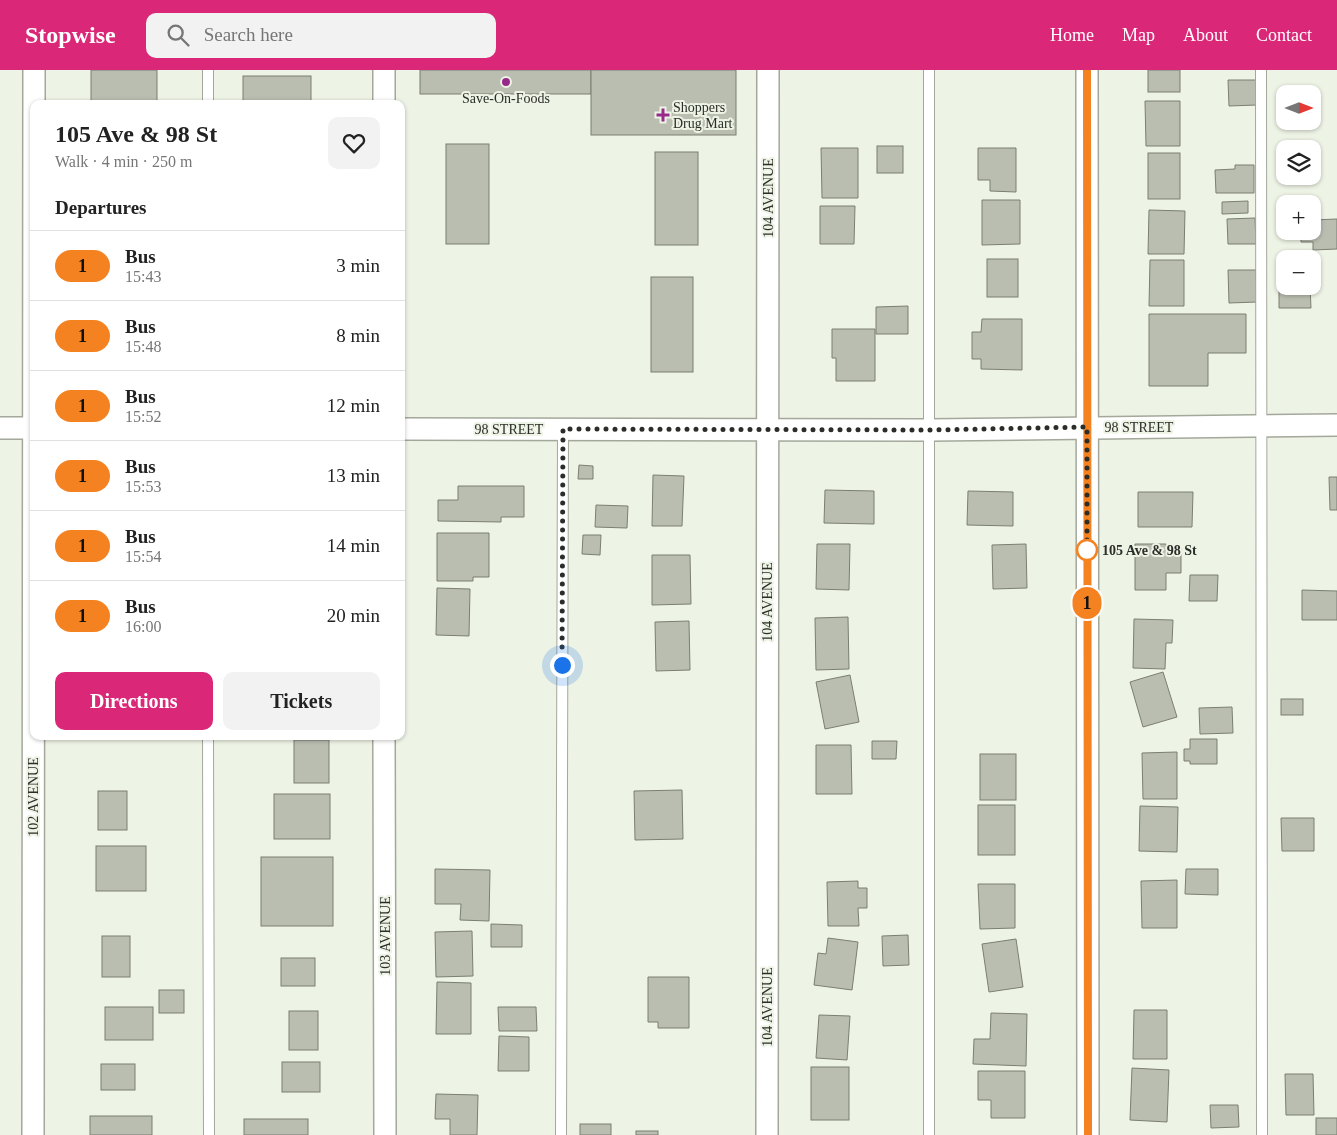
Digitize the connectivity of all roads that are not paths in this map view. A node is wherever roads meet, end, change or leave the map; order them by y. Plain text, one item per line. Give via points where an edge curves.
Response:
1 (34, 70) edge
2 (208, 70) edge
3 (384, 70) edge
4 (768, 70) edge
5 (929, 70) edge
6 (1087, 70) edge
7 (1261, 70) edge
8 (34, 100) edge
9 (208, 100) edge
10 (384, 100) edge
11 (1337, 425) edge
12 (1260, 426) junction
13 (1087, 427) junction
14 (0, 428) edge
15 (30, 428) edge
16 (405, 429) edge
17 (563, 429) junction
18 (767, 429) junction
19 (930, 430) junction
20 (33, 740) edge
21 (208, 740) edge
22 (384, 740) edge
23 (33, 1135) edge
24 (208, 1135) edge
25 (385, 1135) edge
26 (560, 1135) edge
27 (767, 1135) edge
28 (929, 1135) edge
29 (1088, 1135) edge
30 (1262, 1135) edge

1 - 8 street, 102 AVENUE
2 - 9 lane
3 - 10 street
4 - 18 street, 104 AVENUE
5 - 19 lane
6 - 13 street
7 - 12 lane
11 - 12 street, 98 STREET
12 - 13 street, 98 STREET
12 - 30 lane
13 - 19 street, 98 STREET
13 - 29 street
14 - 15 street
16 - 17 street, 98 STREET
17 - 18 street, 98 STREET
17 - 26 lane
18 - 19 street, 98 STREET
18 - 27 street, 104 AVENUE
19 - 28 lane
20 - 23 street, 102 AVENUE
21 - 24 lane
22 - 25 street, 103 AVENUE

